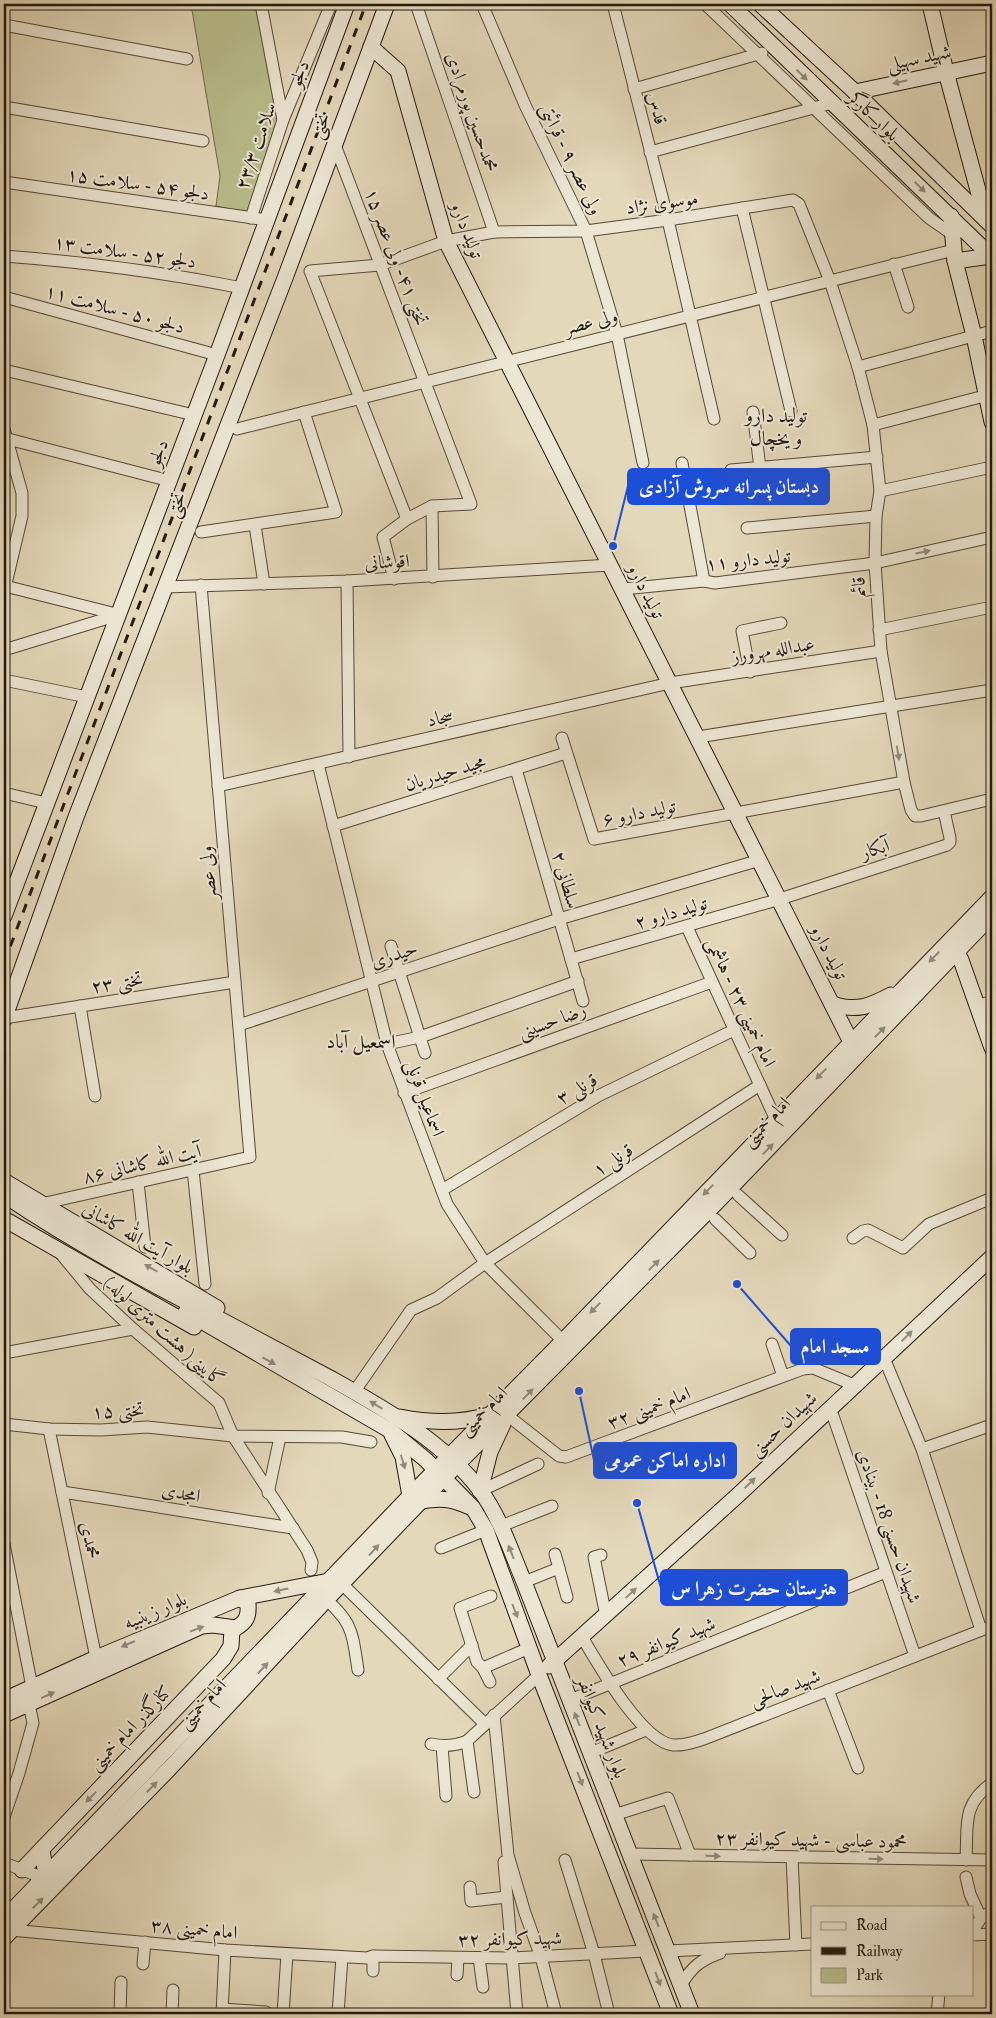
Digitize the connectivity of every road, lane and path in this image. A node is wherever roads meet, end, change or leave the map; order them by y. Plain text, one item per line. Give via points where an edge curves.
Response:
1 (261, 4) edge
2 (331, 4) edge
3 (347, 4) edge
4 (387, 4) edge
5 (416, 4) edge
6 (482, 4) edge
7 (613, 4) edge
8 (705, 4) edge
9 (730, 4) edge
10 (760, 4) edge
11 (930, 4) edge
12 (4, 25) edge
13 (371, 47) junction
14 (776, 49) junction
15 (757, 54) junction
16 (188, 59) dead end
17 (992, 63) edge
18 (946, 72) junction
19 (634, 88) junction
20 (855, 92) junction
21 (832, 103) junction
22 (4, 107) edge
23 (815, 109) junction
24 (283, 120) junction
25 (203, 141) dead end
26 (335, 145) junction
27 (650, 152) junction
28 (4, 182) edge
29 (793, 200) joint
30 (742, 208) junction
31 (951, 216) junction
32 (251, 218) junction
33 (267, 220) junction
34 (668, 220) junction
35 (989, 223) edge
36 (586, 231) junction
37 (494, 232) junction
38 (952, 234) junction
39 (446, 241) junction
40 (954, 255) junction
41 (4, 256) edge
42 (992, 256) edge
43 (894, 264) junction
44 (380, 265) junction
45 (830, 280) junction
46 (242, 288) junction
47 (4, 297) edge
48 (765, 297) junction
49 (908, 307) dead end
50 (690, 316) junction
51 (992, 331) edge
52 (616, 334) junction
53 (974, 336) junction
54 (217, 355) junction
55 (507, 361) junction
56 (858, 367) junction
57 (4, 370) edge
58 (425, 382) junction
59 (989, 395) edge
60 (359, 398) junction
61 (791, 411) dead end
62 (304, 412) junction
63 (753, 412) dead end
64 (194, 415) junction
65 (714, 419) dead end
66 (992, 422) edge
67 (873, 425) junction
68 (237, 429) dead end
69 (6, 434) edge
70 (877, 457) junction
71 (643, 463) dead end
72 (682, 463) dead end
73 (760, 468) junction
74 (992, 468) edge
75 (731, 470) dead end
76 (170, 481) junction
77 (880, 491) junction
78 (432, 506) junction
79 (876, 516) junction
80 (407, 519) junction
81 (255, 525) junction
82 (747, 528) dead end
83 (201, 532) dead end
84 (992, 537) edge
85 (875, 563) junction
86 (610, 565) junction
87 (433, 577) junction
88 (394, 579) junction
89 (347, 581) junction
90 (704, 581) junction
91 (264, 584) junction
92 (201, 585) junction
93 (165, 587) junction
94 (623, 589) junction
95 (4, 590) edge
96 (992, 607) edge
97 (118, 615) junction
98 (781, 623) dead end
99 (879, 630) junction
100 (4, 650) edge
101 (881, 651) junction
102 (750, 672) junction
103 (4, 680) edge
104 (670, 683) junction
105 (992, 690) edge
106 (87, 697) junction
107 (890, 705) junction
108 (698, 737) junction
109 (562, 738) dead end
110 (566, 753) junction
111 (349, 756) junction
112 (318, 764) junction
113 (516, 769) junction
114 (904, 782) junction
115 (218, 786) junction
116 (4, 793) edge
117 (992, 799) edge
118 (46, 803) junction
119 (944, 811) junction
120 (736, 812) junction
121 (333, 826) junction
122 (760, 860) junction
123 (992, 897) edge
124 (780, 899) junction
125 (992, 915) edge
126 (4, 916) edge
127 (560, 919) junction
128 (687, 927) junction
129 (391, 946) dead end
130 (952, 947) junction
131 (571, 959) junction
132 (401, 971) junction
133 (370, 981) junction
134 (578, 981) junction
135 (235, 982) junction
136 (712, 982) junction
137 (901, 990) junction
138 (583, 1001) dead end
139 (985, 1003) edge
140 (833, 1004) junction
141 (80, 1006) junction
142 (4, 1019) edge
143 (239, 1025) junction
144 (734, 1030) junction
145 (420, 1037) junction
146 (851, 1042) junction
147 (387, 1044) junction
148 (992, 1048) edge
149 (425, 1053) dead end
150 (760, 1086) junction
151 (404, 1093) junction
152 (95, 1096) dead end
153 (776, 1120) junction
154 (250, 1157) joint
155 (193, 1170) junction
156 (138, 1182) junction
157 (7, 1189) edge
158 (442, 1190) junction
159 (738, 1195) dead end
160 (992, 1198) edge
161 (41, 1204) junction
162 (4, 1207) edge
163 (715, 1219) dead end
164 (4, 1220) edge
165 (782, 1236) dead end
166 (853, 1238) dead end
167 (66, 1245) junction
168 (145, 1247) dead end
169 (750, 1253) dead end
170 (992, 1257) edge
171 (485, 1263) junction
172 (206, 1284) dead end
173 (133, 1329) junction
174 (246, 1340) junction
175 (563, 1341) junction
176 (772, 1344) dead end
177 (4, 1353) edge
178 (884, 1358) junction
179 (783, 1376) junction
180 (854, 1385) junction
181 (354, 1392) junction
182 (830, 1407) junction
183 (489, 1415) junction
184 (395, 1416) junction
185 (507, 1416) junction
186 (4, 1424) edge
187 (992, 1425) edge
188 (49, 1429) junction
189 (390, 1431) junction
190 (233, 1436) junction
191 (280, 1437) junction
192 (371, 1442) dead end
193 (922, 1449) junction
194 (452, 1461) junction
195 (538, 1464) dead end
196 (440, 1473) junction
197 (480, 1491) junction
198 (62, 1492) junction
199 (268, 1493) junction
200 (415, 1498) junction
201 (552, 1506) dead end
202 (473, 1508) junction
203 (293, 1528) junction
204 (494, 1528) junction
205 (4, 1544) edge
206 (441, 1548) dead end
207 (555, 1554) dead end
208 (601, 1555) dead end
209 (559, 1568) junction
210 (311, 1570) dead end
211 (886, 1572) junction
212 (524, 1582) junction
213 (329, 1589) junction
214 (491, 1596) dead end
215 (567, 1597) dead end
216 (240, 1598) junction
217 (606, 1616) junction
218 (987, 1628) edge
219 (232, 1629) junction
220 (582, 1637) junction
221 (472, 1645) junction
222 (529, 1648) junction
223 (915, 1656) junction
224 (96, 1658) junction
225 (555, 1660) junction
226 (483, 1668) junction
227 (358, 1670) dead end
228 (539, 1675) junction
229 (438, 1679) junction
230 (490, 1682) dead end
231 (610, 1683) junction
232 (32, 1687) junction
233 (828, 1690) junction
234 (4, 1700) edge
235 (570, 1700) junction
236 (29, 1704) junction
237 (4, 1714) edge
238 (494, 1715) junction
239 (485, 1724) junction
240 (646, 1730) junction
241 (467, 1741) junction
242 (590, 1753) junction
243 (858, 1768) dead end
244 (992, 1783) edge
245 (474, 1792) dead end
246 (446, 1796) dead end
247 (614, 1815) junction
248 (4, 1817) edge
249 (42, 1849) junction
250 (630, 1854) junction
251 (690, 1855) junction
252 (792, 1857) junction
253 (565, 1860) dead end
254 (966, 1860) junction
255 (992, 1860) edge
256 (4, 1863) edge
257 (22, 1870) junction
258 (508, 1871) junction
259 (45, 1877) junction
260 (966, 1877) dead end
261 (470, 1887) dead end
262 (507, 1897) junction
263 (992, 1911) edge
264 (981, 1918) junction
265 (6, 1929) edge
266 (974, 1930) edge
267 (974, 1933) edge
268 (992, 1934) edge
269 (145, 1942) junction
270 (811, 1944) edge
271 (796, 1945) junction
272 (731, 1948) junction
273 (226, 1950) junction
274 (646, 1951) junction
275 (668, 1951) junction
276 (287, 1954) junction
277 (594, 1954) junction
278 (373, 1956) junction
279 (342, 1957) junction
280 (541, 1957) junction
281 (458, 1958) junction
282 (479, 1958) junction
283 (512, 1958) junction
284 (143, 1964) dead end
285 (373, 1971) dead end
286 (457, 1975) dead end
287 (122, 1982) dead end
288 (681, 1985) junction
289 (482, 1987) dead end
290 (173, 1990) dead end
291 (939, 1996) edge
292 (338, 2010) edge
293 (222, 2011) edge
294 (266, 2012) dead end
295 (120, 2014) edge
296 (172, 2014) edge
297 (283, 2014) edge
298 (517, 2014) edge
299 (556, 2014) edge
300 (609, 2014) edge
301 (671, 2014) edge
302 (692, 2014) edge
303 (937, 2014) edge

1 - 24 street
2 - 24 street, سلامت ۲۳/۳
3 - 33 main road, دلجو
4 - 13 main road, تختی
5 - 37 street, محمدحسین پورمرادی
6 - 36 street, ولی عصر ۹ - قرائتی via 525,105
7 - 19 street, قدس
8 - 15 street
9 - 14 main road, بلوار کارگر
10 - 20 main road, بلوار کارگر
11 - 18 main road
12 - 16 street
13 - 26 main road, تختی
13 - 39 main road, تولید دارو via 398,71
14 - 15 street
14 -> 21 main road, بلوار کارگر
15 - 19 street
15 - 23 street
17 - 18 main road, شهید سهیلی
18 -> 20 main road, شهید سهیلی
18 - 35 main road
19 - 27 street, قدس
20 - 35 main road, بلوار کارگر
21 - 23 street
21 -> 31 main road, بلوار کارگر
22 - 25 street
23 - 27 street
23 - 38 street via 929,218
24 - 32 street, سلامت ۲۳/۳
26 - 44 street, تختی ۴۱- ولی عصر ۱۵
26 - 93 main road, تختی
27 - 34 street, قدس
28 - 32 street, دلجو ۵۴ - سلامت ۱۵
29 - 30 street, موسوی نژاد
29 - 45 street, قائم via 799,204
30 - 34 street, موسوی نژاد
30 - 48 street
31 - 38 main road
31 - 42 main road, بلوار کارگر
32 - 33 street, دلجو ۵۴ - سلامت ۱۵
33 - 46 main road, دلجو
34 - 36 street, موسوی نژاد
34 - 50 street, قدس
36 - 37 street, موسوی نژاد
36 - 52 street, ولی عصر ۹ - قرائتی
37 - 39 street, موسوی نژاد
38 - 40 main road
39 - 44 street, موسوی نژاد
39 - 55 main road, تولید دارو
40 - 42 main road
40 - 43 street, ولی عصر
40 - 53 main road
41 - 46 street, دلجو ۵۲ - سلامت ۱۳ via 181,276
43 - 45 street, ولی عصر
43 - 49 street
44 - 58 street, تختی ۴۱- ولی عصر ۱۵
44 - 60 street, موسوی نژاد via 310,271
45 - 48 street, ولی عصر
45 - 56 street, قائم
46 - 54 main road, دلجو
47 - 54 street, دلجو ۵۰ - سلامت ۱۱
48 - 50 street, ولی عصر
48 - 61 street
50 - 52 street, ولی عصر
50 - 65 street, قدس
51 - 53 street
52 - 55 street, ولی عصر
52 - 71 street, ولی عصر ۹ - قرائتی
53 - 56 street
53 - 59 main road
54 - 64 main road, دلجو
55 - 58 street, ولی عصر
55 - 86 main road, تولید دارو
56 - 67 street, قائم
57 - 64 street
58 - 60 street, ولی عصر
58 - 78 street, تختی ۴۱- ولی عصر ۱۵ via 471,504
59 - 66 main road
59 - 67 street
60 - 62 street, ولی عصر
60 - 80 street
62 - 68 street, ولی عصر
62 - 81 street via 336,512
63 - 73 street
64 - 76 main road, دلجو
67 - 70 street, قائم
69 - 76 street
69 - 95 street via 22,493 22,516
70 - 73 street
70 - 77 street, قائم
72 - 90 street
73 - 75 street
74 - 77 street
76 - 97 main road, دلجو
77 - 79 street, قائم
78 - 80 street
78 - 87 street
79 - 82 street
79 - 85 street, قائم
80 - 88 street via 383,537
81 - 83 street
81 - 91 street
85 -> 84 street, تولید دارو ۱۱
85 - 90 street, تولید دارو ۱۱ via 715,583
85 - 99 street, قائم
86 - 87 street, اقوشانی
86 - 94 main road, تولید دارو
87 - 88 street, اقوشانی
88 - 89 street, اقوشانی
89 - 91 street, اقوشانی
89 - 111 street
90 - 94 street, تولید دارو ۱۱
91 - 92 street, اقوشانی
92 - 93 street, اقوشانی
92 - 115 street, ولی عصر
93 - 142 main road, تختی via 76,817
94 - 104 main road, تولید دارو
95 - 97 street
96 - 99 street
97 - 100 street
97 - 106 main road, دلجو
98 - 102 street via 742,631
99 - 101 street, قائم
101 - 102 street, عبدالله مهرورز
101 - 107 street, قائم
102 - 104 street, عبدالله مهرورز
103 - 106 street
104 - 108 main road, تولید دارو
104 - 111 street, سجاد
105 - 107 street
106 - 118 main road, دلجو
107 - 108 street
107 -> 114 street, قائم
108 - 120 main road, تولید دارو
109 - 110 street, تولید دارو ۶
110 - 113 street, مجید حیدریان
110 - 120 street, تولید دارو ۶ via 594,839
111 - 112 street, سجاد
112 - 115 street, سجاد
112 - 121 street, اسماعیل قرنلی
113 - 121 street, مجید حیدریان
113 - 127 street, ۲ سلطانی
114 - 119 street, قائم via 915,816
114 - 120 street
115 - 135 street, ولی عصر
116 - 118 street
117 - 119 street, قائم
118 - 126 main road, دلجو
119 - 124 street, آبکار via 950,838 947,845
120 - 122 main road, تولید دارو
121 - 133 street, اسماعیل قرنلی
122 - 124 main road, تولید دارو
122 - 127 street, حیدری
123 - 130 main road, امام خمینی
124 - 128 street, تولید دارو ۲
124 - 140 main road, تولید دارو
125 - 130 main road, امام خمینی
127 - 131 street, ۲ سلطانی
127 - 132 street, حیدری
128 - 131 street, تولید دارو ۲
128 - 136 street, امام خمینی ۲۳ - هاشمی
129 - 132 street
130 -> 137 main road, امام خمینی
130 - 139 main road
185 -> 130 main road, امام خمینی via 716,1203
131 - 134 street, ۲ سلطانی
132 - 133 street, حیدری
132 - 145 street
133 - 143 street, حیدری
133 - 147 street, اسماعیل قرنلی
134 - 138 street, ۲ سلطانی
134 - 145 street
135 - 141 street, تختی ۲۳
135 - 143 street, ولی عصر
136 - 144 street, امام خمینی ۲۳ - هاشمی
136 - 151 street, رضا حسینی
137 - 140 main road via 858,1008
137 - 146 main road, امام خمینی
139 - 148 main road
140 - 146 main road, تولید دارو
141 - 142 street, تختی ۲۳
141 - 152 street
143 - 154 street, ولی عصر
144 - 150 street, امام خمینی ۲۳ - هاشمی
144 - 158 street, قرنلی ۳ via 598,1096
145 - 147 street
145 - 149 street
146 -> 153 main road, امام خمینی
147 - 151 street, اسماعیل قرنلی
150 - 153 street, امام خمینی ۲۳ - هاشمی
150 - 171 street, قرنلی ۱
151 - 158 street, اسماعیل قرنلی
153 -> 175 main road, امام خمینی
154 - 155 street, آیت الله کاشانی ۸۶
155 - 156 street, آیت الله کاشانی ۸۶
155 - 172 street
156 - 161 street, آیت الله کاشانی ۸۶
156 - 168 street
157 - 161 main road, بلوار آیت الله کاشانی
157 - 167 main road
158 - 171 street, اسماعیل قرنلی via 446,1204
159 - 165 street
160 - 166 street via 929,1224 903,1248 868,1230
174 -> 161 main road, بلوار آیت الله کاشانی via 214,1305
162 - 167 main road
163 - 169 street
164 - 167 main road, بلوار آیت الله کاشانی
167 - 173 street, گایینی( هشت متری لوله ) via 90,1289
167 - 174 main road, بلوار آیت الله کاشانی via 206,1312
178 -> 170 main road, شهیدان حسنی
171 - 175 street, اسماعیل قرنلی
171 - 181 street, قرنلی ۱ via 437,1298 411,1310
173 - 177 street
173 - 190 street, گایینی( هشت متری لوله ) via 219,1403
174 - 181 main road, بلوار آیت الله کاشانی
174 -> 189 main road, بلوار آیت الله کاشانی
175 - 183 main road, امام خمینی
176 - 179 street
178 - 180 main road, شهیدان حسنی
178 - 193 street
179 - 180 street via 813,1368
179 - 185 street, امام خمینی ۳۲ via 566,1457 559,1456
180 - 182 main road, شهیدان حسنی
184 -> 181 main road, بلوار آیت الله کاشانی
182 - 211 street, شهیدان حسنی 18 - بینادی
217 -> 182 main road, شهیدان حسنی
183 - 184 main road via 446,1422
183 - 194 main road, امام خمینی
184 - 194 main road, بلوار آیت الله کاشانی
185 - 194 main road, امام خمینی
185 - 197 main road via 490,1452
186 - 188 street, تختی ۱۵
187 - 193 street
188 - 190 street, تختی ۱۵ via 147,1427
188 - 198 street, محمدی
189 - 196 main road, بلوار آیت الله کاشانی
189 -> 200 main road
190 - 191 street, تختی ۱۵
190 - 199 street, گایینی( هشت متری لوله )
191 - 192 street, تختی ۱۵ via 342,1437
191 - 199 street
193 - 218 street
194 - 196 main road, امام خمینی
194 - 197 main road, بلوار شهید کیوانفر
195 - 197 street
196 - 200 main road, امام خمینی
196 - 202 main road, بلوار شهید کیوانفر
197 - 204 main road, بلوار شهید کیوانفر
198 - 203 street, امجدی
198 - 224 street, محمدی
199 - 203 street, گایینی( هشت متری لوله )
200 - 202 main road via 455,1500
200 - 213 main road, امام خمینی
201 - 204 street
202 - 204 main road, بلوار شهید کیوانفر
203 - 210 street, گایینی( هشت متری لوله ) via 307,1550 312,1562
204 - 206 street
212 -> 204 main road, بلوار شهید کیوانفر
204 -> 222 main road, بلوار شهید کیوانفر
205 - 232 street
207 - 209 street
208 - 217 street via 594,1557
209 - 212 street
209 - 215 street
211 - 223 street, شهیدان حسنی 18 - بینادی
211 - 231 street, شهید کیوانفر ۲۹
212 - 225 main road, بلوار شهید کیوانفر
213 -> 216 main road, بلوار زینبیه
213 - 227 street via 352,1629
213 - 229 street
213 - 259 main road, امام خمینی
265 -> 213 main road, امام خمینی via 169,1769
214 - 221 street via 460,1608
216 - 219 main road via 248,1604 249,1614 244,1623
216 -> 224 main road, بلوار زینبیه
217 - 220 main road, شهیدان حسنی
218 - 223 street, شهید صالحی
236 -> 219 main road, بلوار زینبیه via 202,1626
219 -> 249 main road, کنارگذر امام خمینی via 232,1646 223,1659
220 - 225 main road, شهیدان حسنی
220 - 231 street, شهید صالحی
221 - 226 street via 477,1662
221 - 229 street
222 - 226 street
222 - 228 main road, بلوار شهید کیوانفر
223 - 233 street, شهید صالحی
224 - 232 main road, بلوار زینبیه
225 - 228 main road, شهیدان حسنی
225 - 235 main road, بلوار شهید کیوانفر
226 - 230 street
228 - 238 street
228 -> 274 main road, بلوار شهید کیوانفر
229 - 239 street
231 - 235 street, شهید کیوانفر ۲۹
231 - 240 street, شهید صالحی
232 - 234 main road, بلوار زینبیه
233 - 240 street, شهید صالحی via 685,1744 665,1743
233 - 243 street
242 -> 235 main road, بلوار شهید کیوانفر
236 - 237 main road, بلوار زینبیه
236 - 248 street via 33,1723
238 - 239 street
238 - 258 street
239 - 241 street
240 - 242 street
241 - 245 street
241 - 246 street via 457,1745 437,1745
242 - 247 main road, بلوار شهید کیوانفر
244 - 254 street via 973,1801
247 - 250 main road, بلوار شهید کیوانفر
247 - 251 street via 668,1798
249 - 257 main road, کنارگذر امام خمینی
249 - 259 main road
250 - 251 street, محمود عباسی - شهید کیوانفر ۲۳
275 -> 250 main road, بلوار شهید کیوانفر
251 -> 252 street, محمود عباسی - شهید کیوانفر ۲۳
252 -> 254 street, محمود عباسی - شهید کیوانفر ۲۳
252 - 271 street
253 - 277 street
254 - 255 street, محمود عباسی - شهید کیوانفر ۲۳
256 - 257 street
257 - 259 street
258 - 262 street
258 - 280 street
259 - 265 main road, امام خمینی
260 - 264 street
261 - 262 street via 471,1901
262 - 283 street
263 - 264 street
264 - 266 street
265 - 269 street, امام خمینی ۳۸
267 - 268 street
269 - 273 street, امام خمینی ۳۸
269 - 284 street
270 - 271 street
271 - 272 street
272 - 275 street
272 - 288 street via 703,1959
273 - 276 street, امام خمینی ۳۸
273 - 293 street
274 - 277 street, شهید کیوانفر ۳۲
274 -> 301 main road, بلوار شهید کیوانفر
275 - 288 main road, بلوار شهید کیوانفر
276 - 279 street, امام خمینی ۳۸
276 - 297 street
277 - 280 street, شهید کیوانفر ۳۲
277 - 300 street
278 - 279 street, امام خمینی ۳۸
278 - 281 street, شهید کیوانفر ۳۲
278 - 285 street
279 - 292 street
280 - 283 street, شهید کیوانفر ۳۲
280 - 299 street
281 - 282 street, شهید کیوانفر ۳۲
281 - 286 street
282 - 283 street, شهید کیوانفر ۳۲
282 - 289 street
283 - 298 street
287 - 295 street
288 - 302 main road, بلوار شهید کیوانفر
290 - 296 street
291 - 303 street
293 - 294 street

